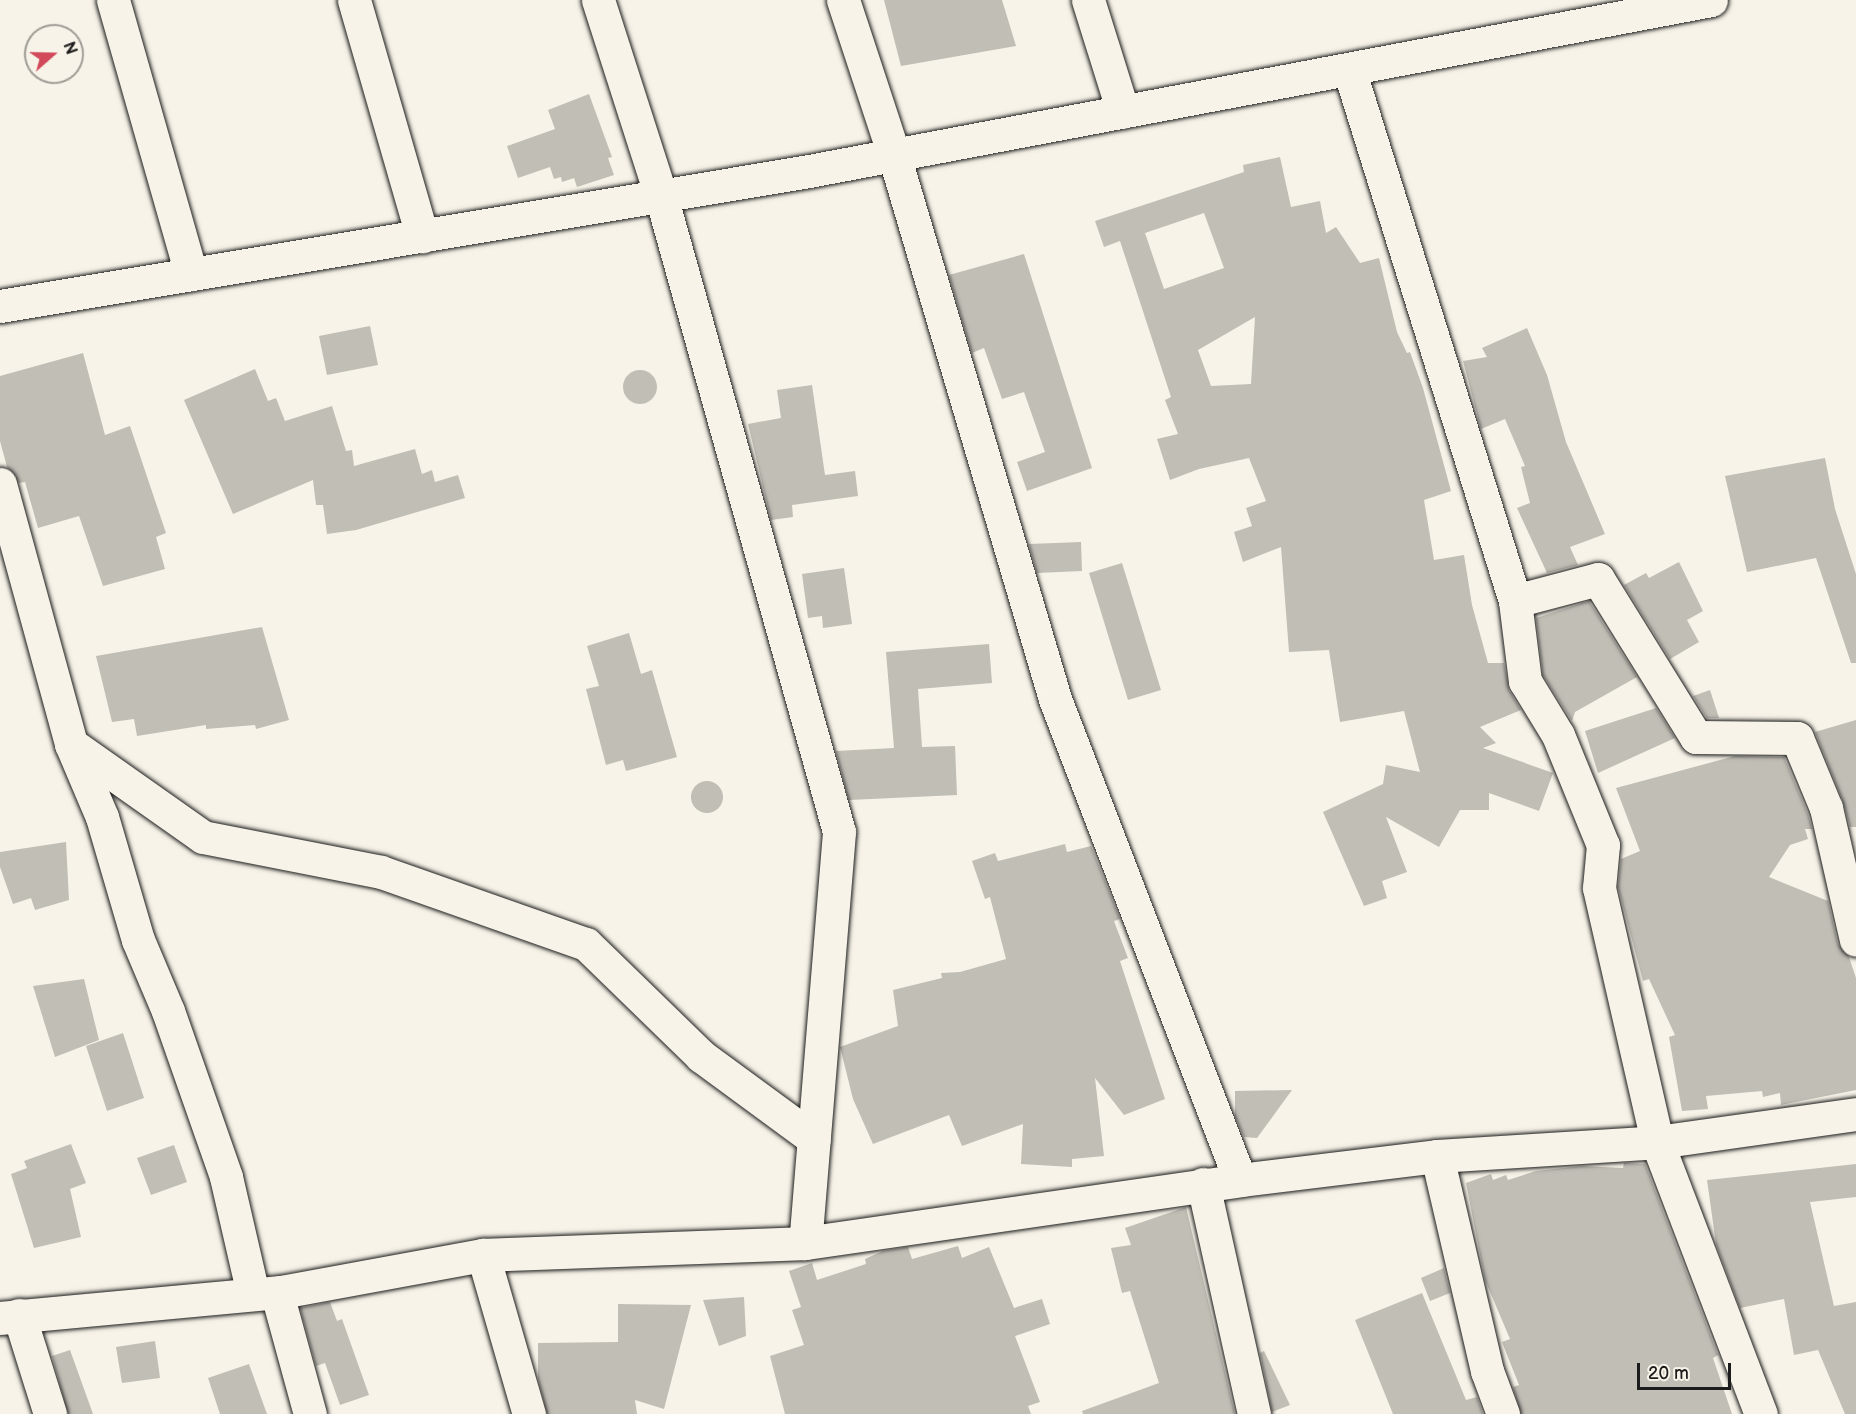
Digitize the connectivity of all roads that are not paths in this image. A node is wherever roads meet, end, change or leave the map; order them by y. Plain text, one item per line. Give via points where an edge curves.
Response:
1 (113, 0) edge
2 (354, 0) edge
3 (598, 0) edge
4 (843, 0) edge
5 (1088, 0) edge
6 (1711, 0) edge
7 (1349, 69) junction
8 (1123, 112) junction
9 (894, 155) junction
10 (661, 196) junction
11 (422, 236) junction
12 (191, 274) junction
13 (0, 306) edge
14 (0, 484) edge
15 (1515, 601) junction
16 (71, 744) junction
17 (1856, 940) edge
18 (1856, 1114) edge
19 (814, 1139) junction
20 (1657, 1142) junction
21 (1437, 1156) junction
22 (1240, 1180) junction
23 (1203, 1184) junction
24 (805, 1243) junction
25 (483, 1255) junction
26 (267, 1293) junction
27 (9, 1316) edge
28 (50, 1414) edge
29 (310, 1414) edge
30 (529, 1414) edge
31 (1254, 1414) edge
32 (1503, 1414) edge
33 (1761, 1414) edge

1 - 12 street
2 - 11 street
3 - 10 street
4 - 9 street
5 - 8 street
6 - 7 street
7 - 8 street
7 - 15 street
8 - 9 street
9 - 10 street
9 - 22 street via 1055,699
10 - 11 street
10 - 19 street via 838,832
11 - 12 street
12 - 13 street
14 - 16 street
15 - 17 street via 1598,579 1696,738 1797,738 1826,808
15 - 20 street via 1524,681 1558,735 1603,845 1599,888
16 - 19 street via 203,837 381,872 586,944 701,1056
16 - 26 street via 102,817 138,939 168,1011
18 - 20 street
19 - 24 street
20 - 21 street
20 - 33 street
21 - 22 street
21 - 32 street via 1487,1371
22 - 23 street
23 - 24 street
23 - 31 street
24 - 25 street
25 - 26 street
25 - 30 street
26 - 27 street
26 - 29 street via 279,1301
27 - 28 street

